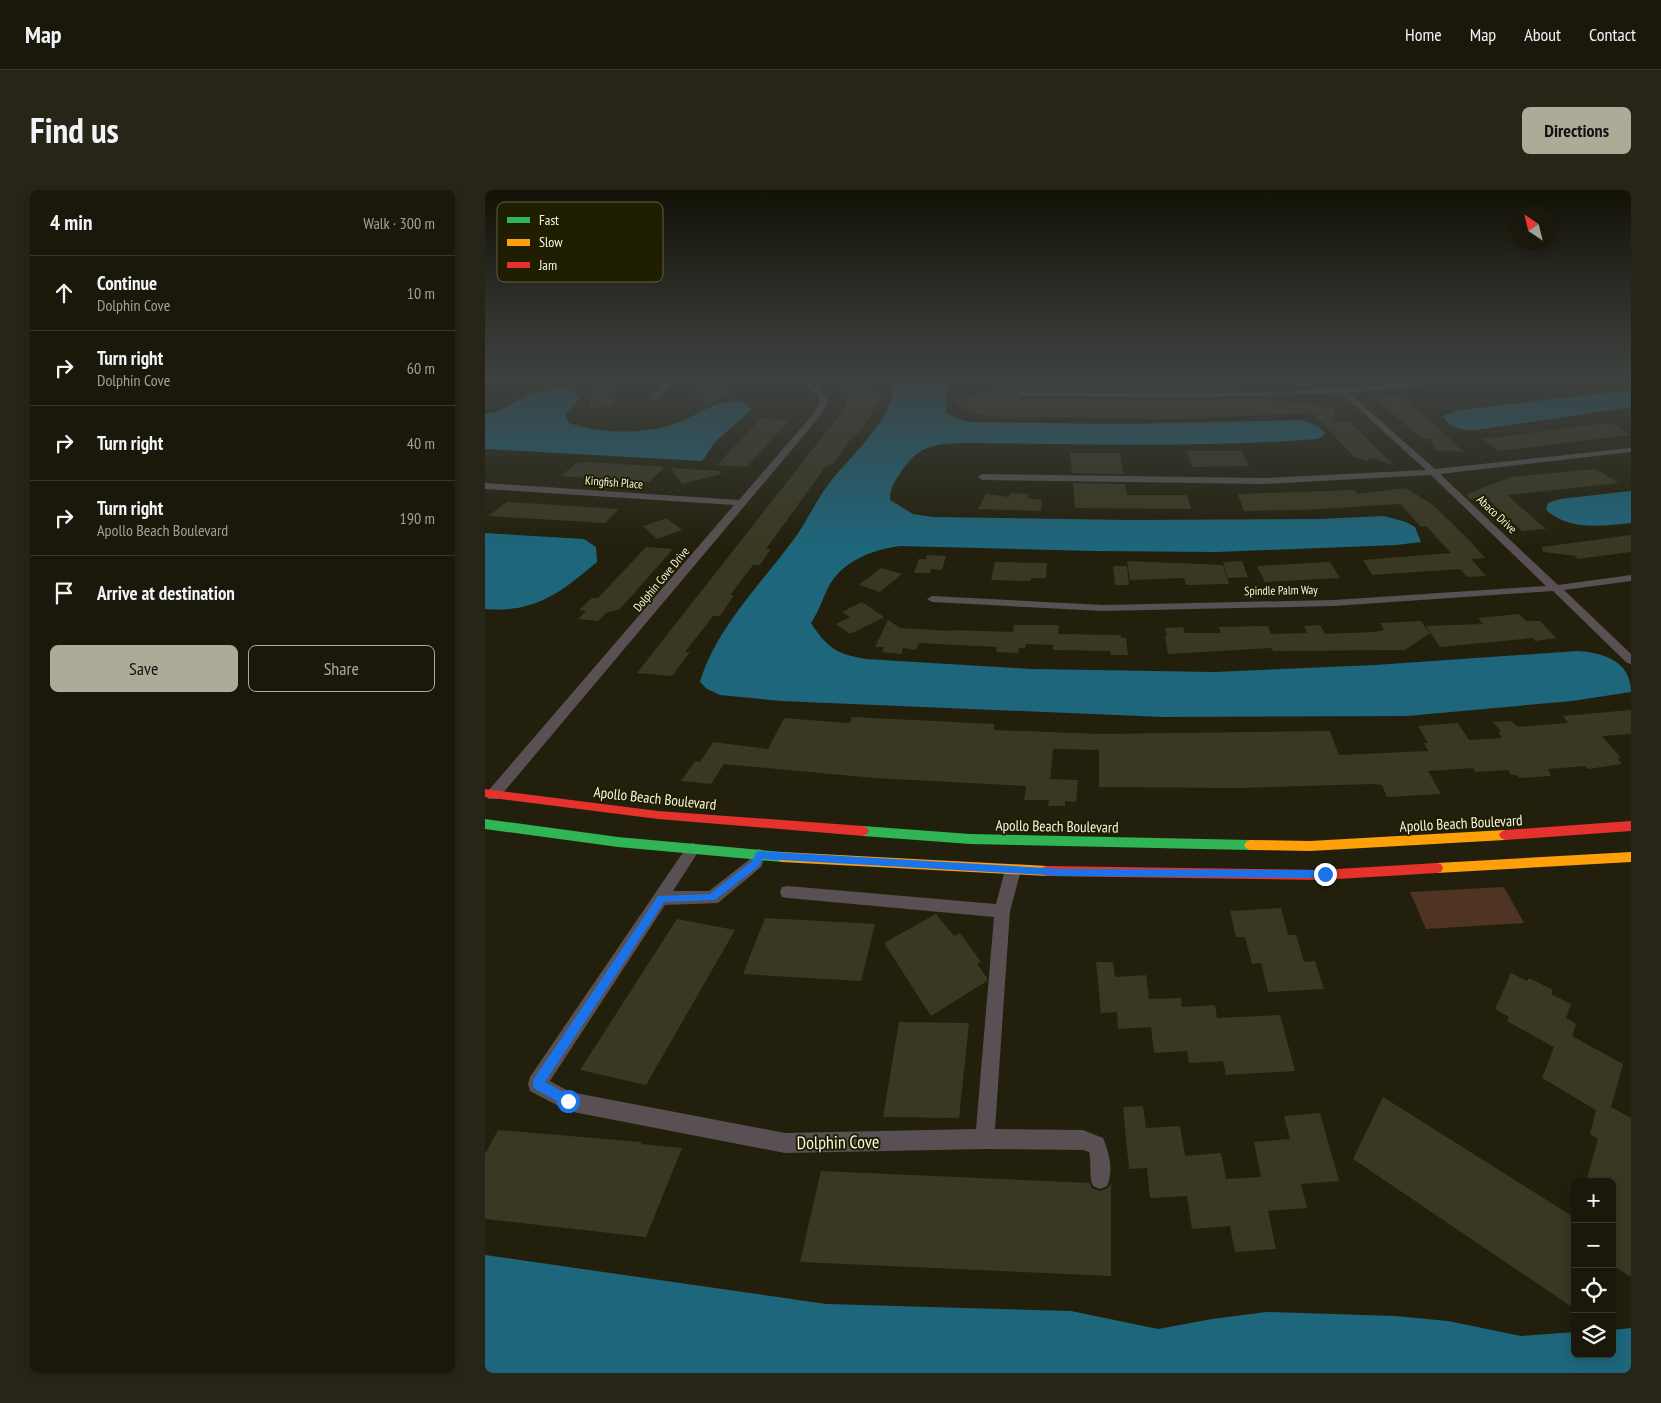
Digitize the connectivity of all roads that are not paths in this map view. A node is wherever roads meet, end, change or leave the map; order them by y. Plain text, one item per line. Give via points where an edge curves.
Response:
1 (798, 435) edge
2 (1392, 435) edge
3 (1631, 450) edge
4 (1433, 472) junction
5 (982, 477) dead end
6 (485, 486) edge
7 (741, 503) junction
8 (1631, 578) edge
9 (1557, 588) junction
10 (932, 599) dead end
11 (1631, 660) edge
12 (488, 797) edge
13 (485, 824) edge
14 (1631, 826) edge
15 (693, 849) junction
16 (759, 855) junction
17 (1631, 857) edge
18 (1013, 870) junction
19 (788, 892) dead end
20 (660, 902) junction
21 (1002, 911) junction
22 (985, 1139) junction
23 (1100, 1179) dead end

1 - 7 street, Dolphin Cove Drive
2 - 4 street, Abaco Drive
3 - 4 street
4 - 5 street via 1265,481
4 - 9 street, Abaco Drive
6 - 7 street, Kingfish Place
7 - 12 street, Dolphin Cove Drive
8 - 9 street, Spindle Palm Way
9 - 10 street, Spindle Palm Way via 1334,603 1113,608
9 - 11 street, Abaco Drive
12 - 14 main road, Apollo Beach Boulevard via 667,816 970,839 1310,846
13 - 15 main road
15 - 16 main road
15 - 20 street, Dolphin Cove
16 - 18 main road
16 - 20 street via 756,863 712,898
17 - 18 main road via 1321,875
18 - 21 street
19 - 21 street
20 - 22 street, Dolphin Cove via 537,1084 568,1101 785,1143
21 - 22 street
22 - 23 street via 1083,1140 1096,1145 1100,1156

